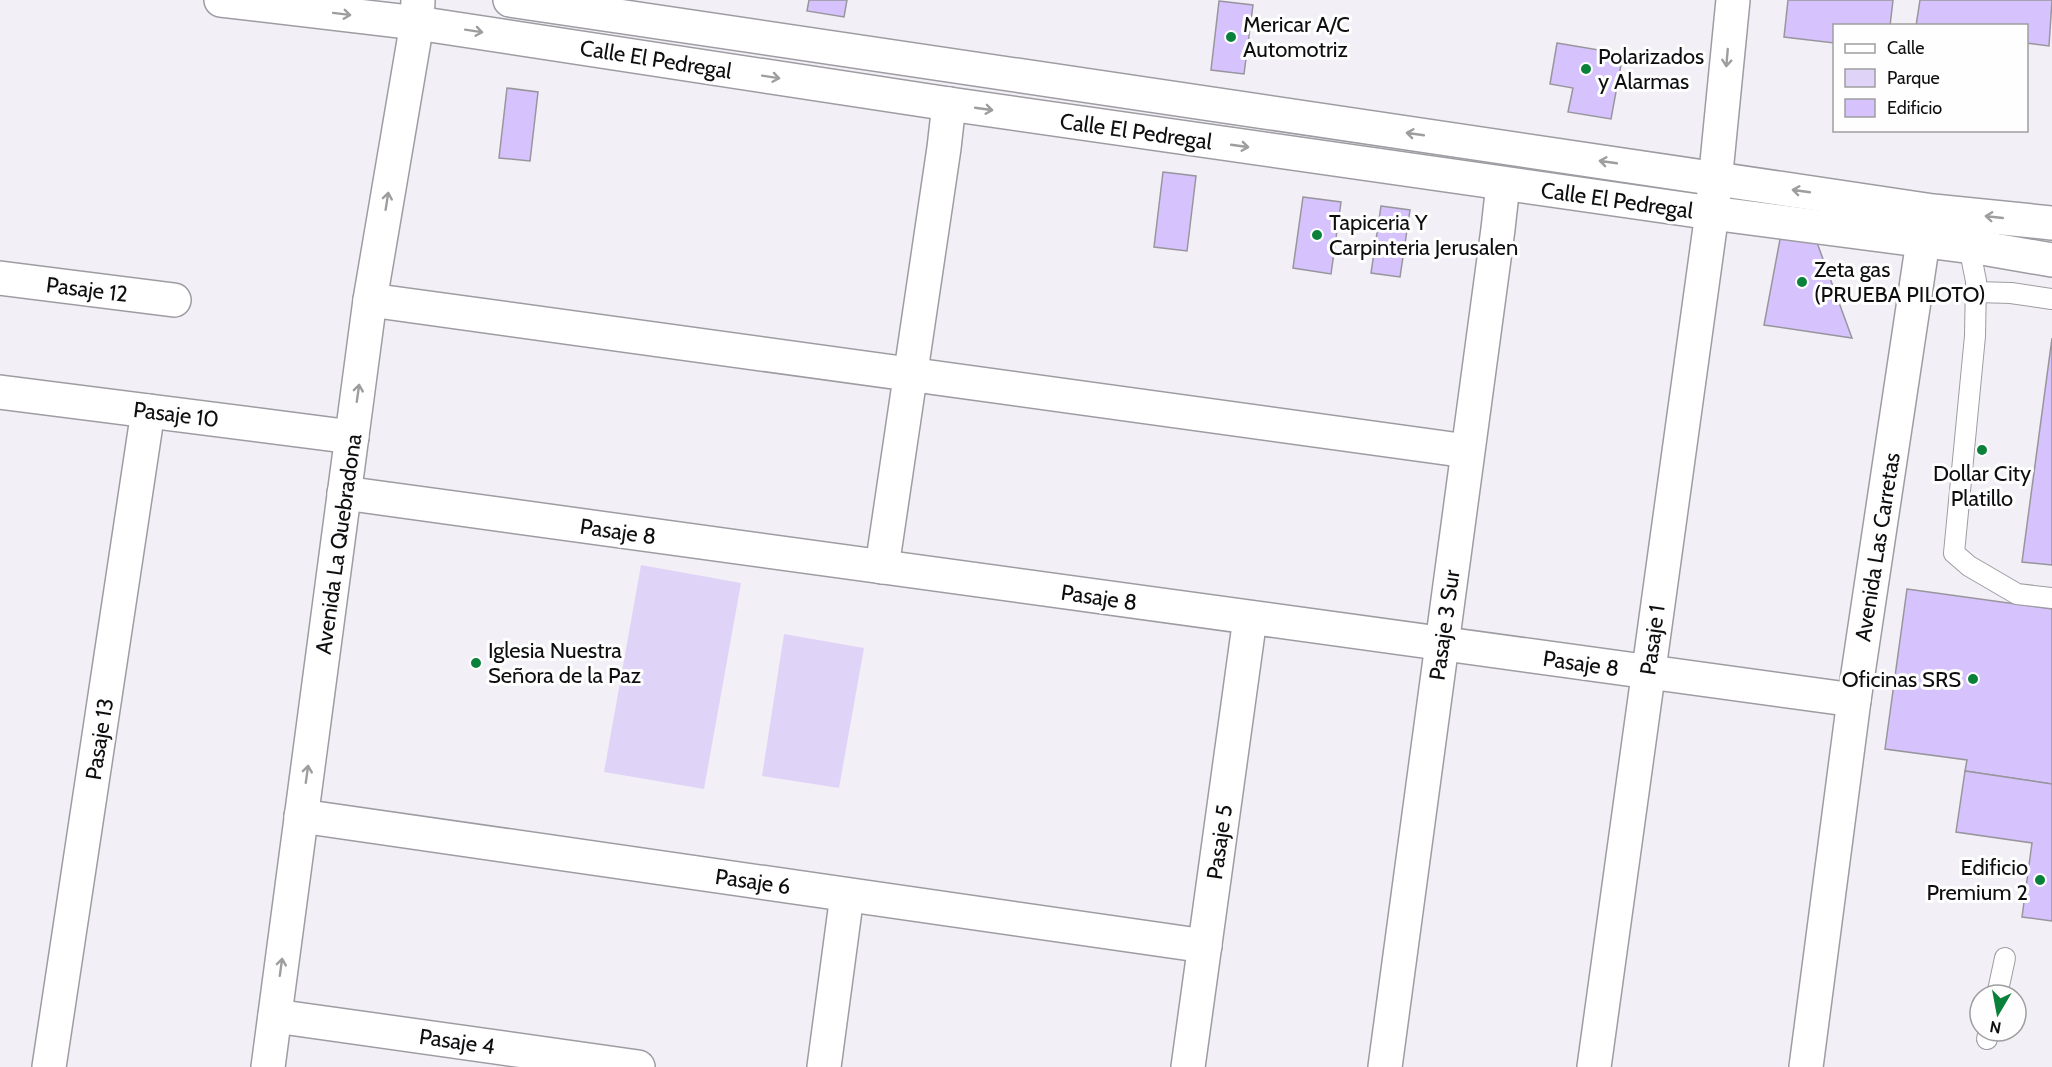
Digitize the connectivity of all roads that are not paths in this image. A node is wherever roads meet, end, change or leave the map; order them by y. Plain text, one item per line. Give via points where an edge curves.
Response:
1 (221, 0) edge
2 (510, 0) edge
3 (1733, 0) edge
4 (417, 11) edge
5 (949, 104) junction
6 (1716, 178) junction
7 (1503, 184) junction
8 (1712, 213) junction
9 (2052, 223) edge
10 (1923, 241) junction
11 (1969, 246) junction
12 (2052, 260) edge
13 (0, 278) edge
14 (1976, 292) junction
15 (2052, 299) edge
16 (174, 300) dead end
17 (370, 300) junction
18 (910, 375) junction
19 (0, 392) edge
20 (148, 411) junction
21 (352, 436) junction
22 (1467, 451) junction
23 (344, 493) junction
24 (882, 567) junction
25 (2052, 597) edge
26 (1250, 618) junction
27 (1441, 644) junction
28 (1647, 672) junction
29 (1854, 700) junction
30 (301, 816) junction
31 (847, 895) junction
32 (1205, 946) junction
33 (2005, 958) dead end
34 (2000, 983) edge
35 (275, 1016) junction
36 (50, 1067) edge
37 (268, 1067) edge
38 (638, 1067) edge
39 (824, 1067) edge
40 (1188, 1067) edge
41 (1385, 1067) edge
42 (1594, 1067) edge
43 (1806, 1067) edge

1 -> 4 street, Calle El Pedregal
6 -> 2 street, Calle El Pedregal
3 -> 6 street, Pasaje 1
4 -> 5 street, Calle El Pedregal
17 -> 4 street, Avenida La Quebradona
5 -> 7 street, Calle El Pedregal
5 - 18 street
6 - 8 street, Pasaje 1
9 -> 6 street, Calle El Pedregal via 1934,211
7 - 8 street, Calle El Pedregal
7 - 22 street, Pasaje 3 Sur
8 - 10 street, Calle El Pedregal
8 - 28 street, Pasaje 1
10 - 11 street, Calle El Pedregal
10 - 29 street, Avenida Las Carretas
11 - 12 street, Calle El Pedregal
11 - 14 lane
13 - 16 street, Pasaje 12
14 - 15 lane
14 - 25 lane via 1954,553 2017,594
17 - 18 street
21 -> 17 street, Avenida La Quebradona
18 - 22 street
18 - 24 street
19 - 20 street, Pasaje 10
20 - 21 street, Pasaje 10
20 - 36 street, Pasaje 13
21 - 23 street, Avenida La Quebradona
22 - 27 street, Pasaje 3 Sur
23 - 24 street, Pasaje 8
30 -> 23 street, Avenida La Quebradona
24 - 26 street, Pasaje 8
26 - 27 street, Pasaje 8
26 - 32 street, Pasaje 5
27 - 28 street, Pasaje 8
27 - 41 street, Pasaje 3 Sur
28 - 29 street, Pasaje 8
28 - 42 street, Pasaje 1
29 - 43 street, Avenida Las Carretas
30 - 31 street, Pasaje 6
35 -> 30 street, Avenida La Quebradona
31 - 32 street, Pasaje 6
31 - 39 street
32 - 40 street, Pasaje 5
33 - 34 lane
35 - 37 street, Avenida La Quebradona
35 - 38 street, Pasaje 4

